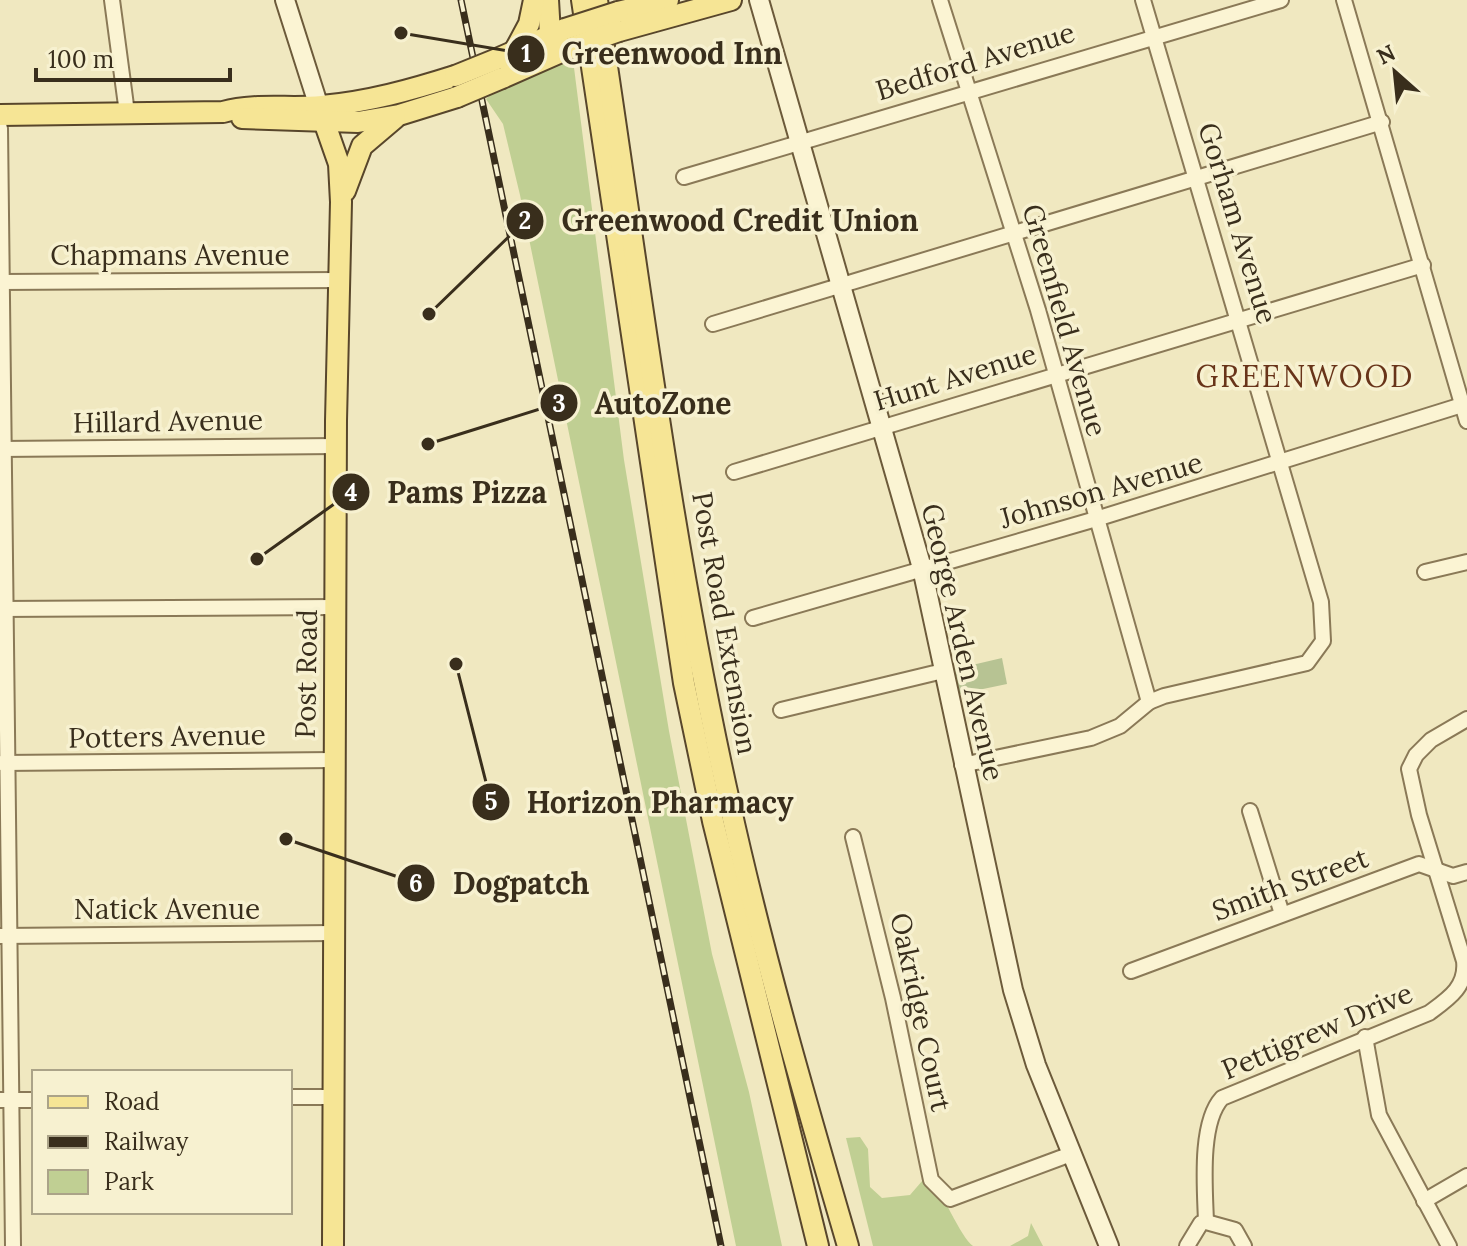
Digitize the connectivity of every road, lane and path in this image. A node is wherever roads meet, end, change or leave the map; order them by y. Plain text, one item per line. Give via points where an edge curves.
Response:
1 (112, 0) edge
2 (285, 0) edge
3 (534, 0) edge
4 (548, 0) edge
5 (582, 0) edge
6 (597, 0) edge
7 (670, 0) edge
8 (731, 0) edge
9 (759, 0) edge
10 (940, 0) edge
11 (1143, 0) edge
12 (1281, 0) edge
13 (1344, 0) edge
14 (618, 22) junction
15 (650, 22) junction
16 (1152, 36) junction
17 (561, 41) junction
18 (505, 62) junction
19 (967, 90) junction
20 (127, 113) junction
21 (0, 115) edge
22 (322, 115) junction
23 (399, 115) junction
24 (1382, 122) junction
25 (0, 128) edge
26 (799, 141) junction
27 (684, 177) dead end
28 (1199, 179) junction
29 (341, 202) junction
30 (1012, 232) junction
31 (1423, 265) junction
32 (340, 280) junction
33 (2, 282) edge
34 (839, 285) junction
35 (1240, 320) junction
36 (713, 324) dead end
37 (1054, 374) junction
38 (1462, 405) junction
39 (1467, 421) edge
40 (880, 428) junction
41 (336, 446) junction
42 (2, 449) edge
43 (1282, 463) junction
44 (734, 472) dead end
45 (1096, 519) junction
46 (1467, 562) edge
47 (922, 568) junction
48 (1425, 572) dead end
49 (335, 607) junction
50 (2, 609) edge
51 (753, 618) dead end
52 (943, 671) junction
53 (1149, 702) junction
54 (781, 710) dead end
55 (1467, 719) edge
56 (334, 760) junction
57 (4, 763) edge
58 (962, 765) junction
59 (1250, 811) dead end
60 (853, 837) dead end
61 (1435, 869) junction
62 (1467, 872) edge
63 (1282, 914) junction
64 (334, 933) junction
65 (6, 936) edge
66 (1131, 971) dead end
67 (1365, 1037) junction
68 (292, 1097) edge
69 (332, 1097) junction
70 (6, 1100) edge
71 (32, 1100) edge
72 (1071, 1154) junction
73 (1467, 1176) edge
74 (1424, 1201) junction
75 (1206, 1222) junction
76 (13, 1246) edge
77 (333, 1246) edge
78 (818, 1246) edge
79 (848, 1246) edge
80 (1109, 1246) edge
81 (1187, 1246) edge
82 (1244, 1246) edge
83 (1449, 1246) edge

1 - 20 street
2 - 22 street
3 - 18 main road via 529,24
4 - 17 main road
5 - 78 main road, Post Road Extension via 684,683
6 - 79 main road, Post Road Extension via 695,628 728,799 766,959
7 - 14 main road
7 - 15 main road via 669,9
8 - 15 main road
9 - 26 street, George Arden Avenue
10 - 19 street, Greenfield Avenue
11 - 16 street, Gorham Avenue
12 - 16 street, Bedford Avenue
13 - 24 street
14 - 15 main road
14 - 17 main road, bridge
16 - 19 street, Bedford Avenue
16 - 28 street, Gorham Avenue
17 - 18 main road
17 - 18 main road
18 - 22 main road, bridge
18 - 23 main road, bridge via 457,97
19 - 26 street, Bedford Avenue
19 - 30 street, Greenfield Avenue
20 - 21 main road
20 - 22 main road
22 - 23 main road via 358,122
22 - 29 main road, Post Road via 339,164
23 - 29 main road via 362,146
24 - 28 street
24 - 31 street
25 - 33 street
26 - 27 street, Bedford Avenue
26 - 34 street, George Arden Avenue
28 - 30 street
28 - 35 street, Gorham Avenue
29 - 32 main road, Post Road
30 - 34 street
30 - 37 street, Greenfield Avenue
31 - 35 street, Hunt Avenue
31 - 38 street
32 - 33 street, Chapmans Avenue
32 - 41 main road, Post Road
33 - 42 street
34 - 36 street
34 - 40 street, George Arden Avenue
35 - 37 street, Hunt Avenue
35 - 43 street, Gorham Avenue
37 - 40 street, Hunt Avenue
37 - 45 street, Greenfield Avenue
38 - 39 street
38 - 43 street, Johnson Avenue
40 - 44 street, Hunt Avenue
40 - 47 street, George Arden Avenue
41 - 42 street, Hillard Avenue
41 - 49 main road, Post Road
42 - 50 street
43 - 45 street, Johnson Avenue
43 - 53 street, Gorham Avenue via 1321,602 1325,628 1318,652 1307,663
45 - 47 street, Johnson Avenue
45 - 53 street, Greenfield Avenue
46 - 48 street
47 - 51 street, Johnson Avenue
47 - 52 street, George Arden Avenue
49 - 50 street
49 - 56 main road, Post Road
50 - 57 street
52 - 54 street
52 - 58 street, George Arden Avenue
53 - 58 street, Gorham Avenue via 1120,726 1091,738
55 - 61 street, Pettigrew Drive via 1431,740 1409,769
56 - 57 street, Potters Avenue
56 - 64 main road, Post Road
57 - 65 street
58 - 72 street, George Arden Avenue via 1013,990
59 - 63 street
60 - 72 street, Oakridge Court via 931,1180 950,1199
61 - 62 street, Smith Street via 1453,876
61 - 63 street, Smith Street via 1419,864
61 - 67 street, Pettigrew Drive via 1466,973 1452,997 1429,1013
63 - 66 street, Smith Street
64 - 65 street, Natick Avenue
64 - 69 main road, Post Road
65 - 70 street
67 - 74 street via 1379,1115
67 - 75 street, Pettigrew Drive via 1222,1098 1214,1107 1205,1176
68 - 69 street
69 - 77 main road, Post Road
70 - 71 street
70 - 76 street
72 - 80 street, George Arden Avenue
73 - 74 street
74 - 83 street
75 - 81 street
75 - 82 street via 1235,1230

